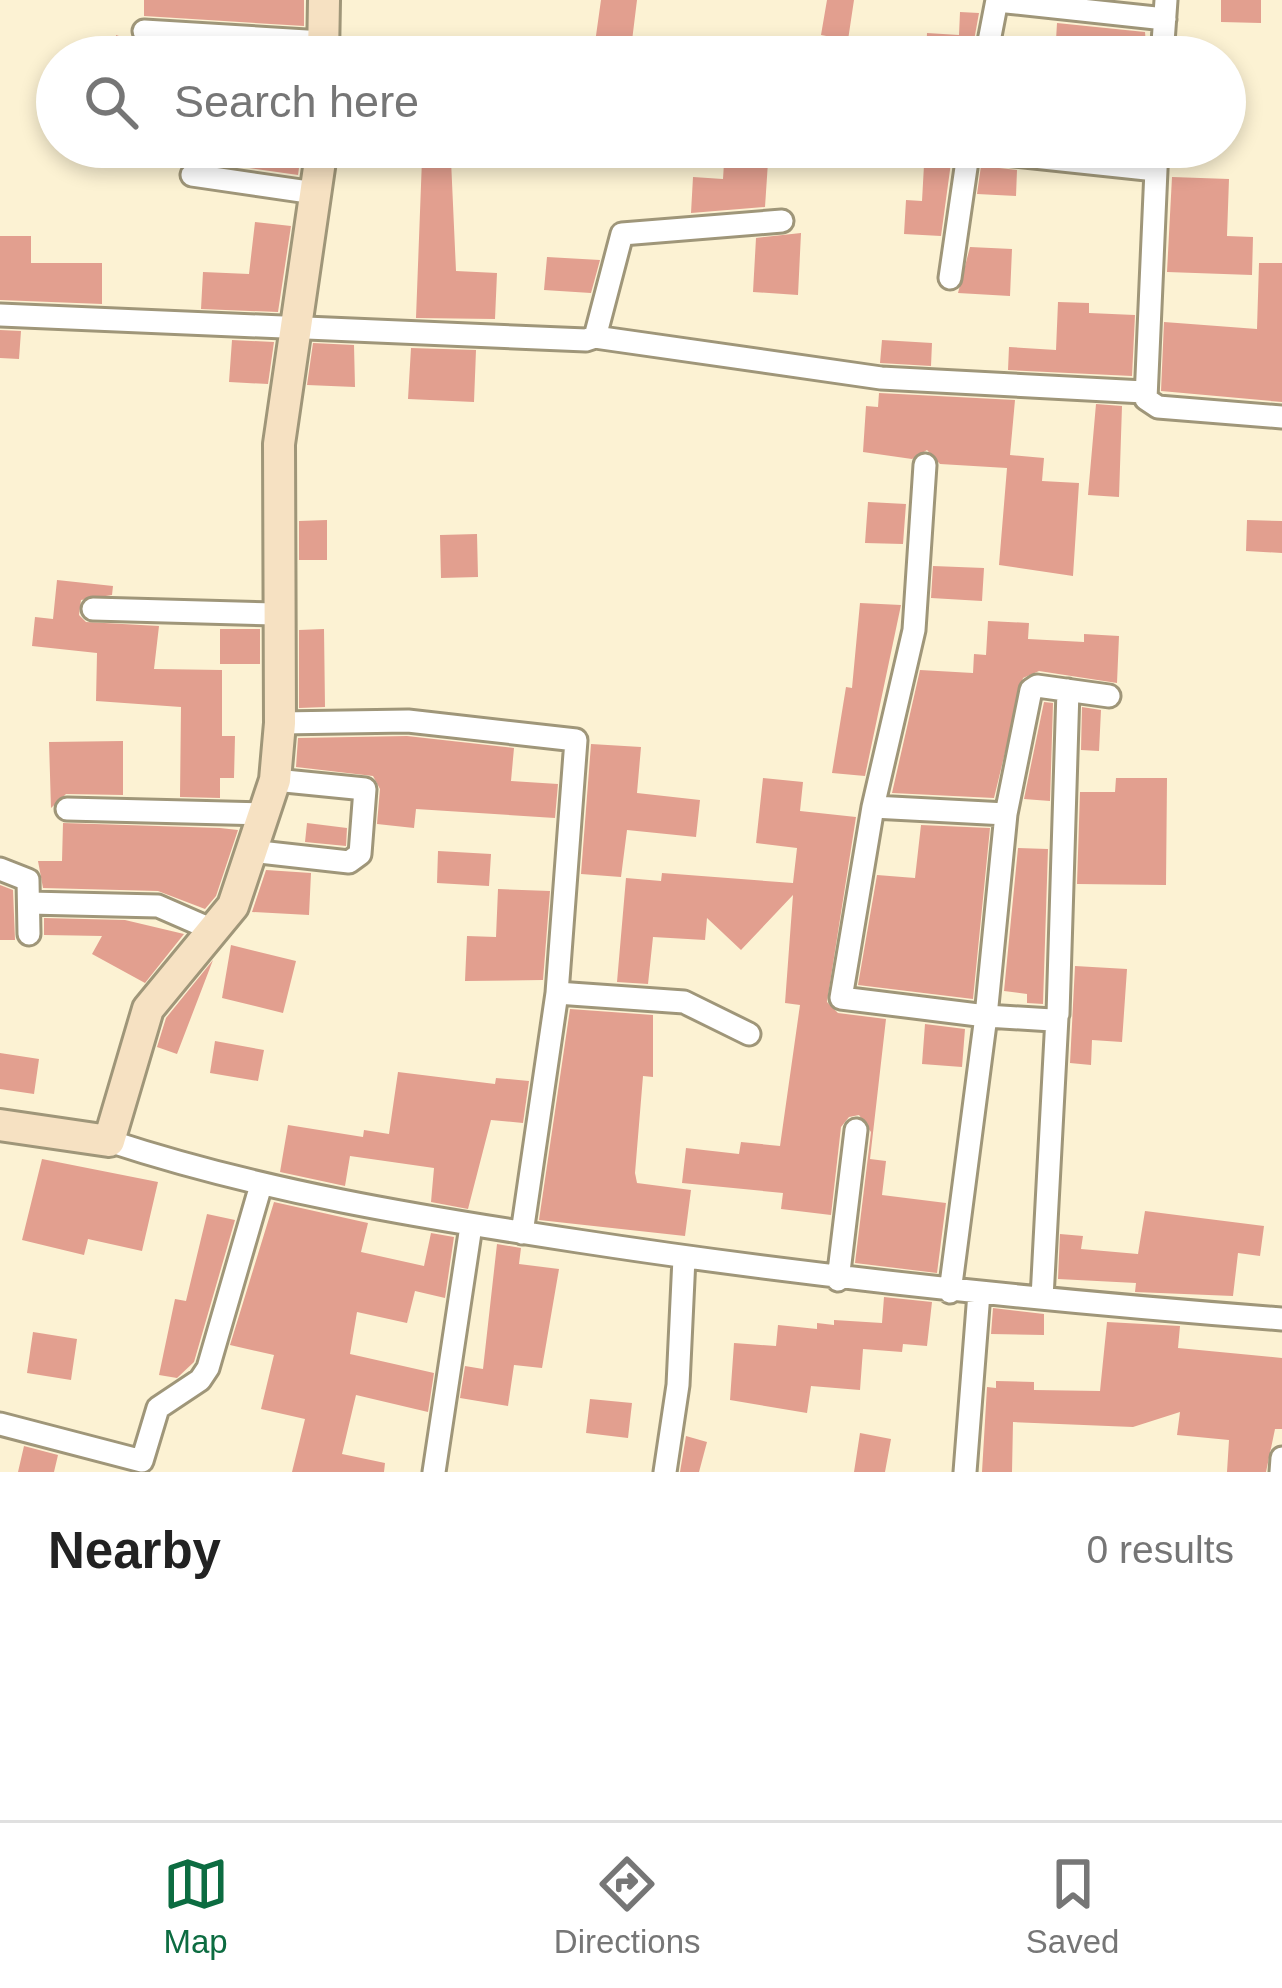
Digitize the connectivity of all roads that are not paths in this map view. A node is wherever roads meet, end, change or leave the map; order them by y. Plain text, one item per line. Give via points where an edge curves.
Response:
1 (324, 0) edge
2 (997, 1) edge
3 (1166, 9) edge
4 (144, 31) dead end
5 (191, 36) edge
6 (323, 36) edge
7 (990, 36) edge
8 (319, 168) edge
9 (966, 168) edge
10 (1156, 168) edge
11 (192, 175) dead end
12 (315, 193) junction
13 (782, 221) dead end
14 (950, 278) dead end
15 (0, 315) edge
16 (296, 326) junction
17 (595, 337) junction
18 (1144, 392) junction
19 (1282, 417) edge
20 (925, 464) dead end
21 (93, 609) dead end
22 (276, 614) junction
23 (1068, 690) junction
24 (1109, 695) dead end
25 (280, 723) junction
26 (275, 780) junction
27 (874, 807) junction
28 (67, 809) dead end
29 (263, 814) junction
30 (1006, 814) junction
31 (251, 851) junction
32 (0, 869) edge
33 (29, 902) junction
34 (213, 930) junction
35 (29, 934) dead end
36 (557, 993) junction
37 (986, 1016) junction
38 (1057, 1017) junction
39 (749, 1034) dead end
40 (0, 1125) edge
41 (856, 1130) dead end
42 (109, 1141) junction
43 (261, 1185) junction
44 (471, 1226) junction
45 (522, 1233) junction
46 (684, 1258) junction
47 (838, 1280) junction
48 (950, 1292) junction
49 (979, 1293) junction
50 (1042, 1298) junction
51 (1282, 1318) edge
52 (0, 1424) edge
53 (1282, 1458) edge
54 (434, 1472) edge
55 (665, 1472) edge
56 (965, 1472) edge
57 (1281, 1472) edge

1 - 6 street
2 - 3 street
2 - 7 street
4 - 5 street
8 - 12 street
9 - 14 street
10 - 18 street
11 - 12 street
12 - 16 street
13 - 17 street via 622,234
15 - 16 street
16 - 17 street
16 - 22 street via 279,444
17 - 18 street via 881,378
18 - 19 street via 1158,407
20 - 27 street via 914,630
21 - 22 street
22 - 25 street
23 - 24 street
23 - 30 street via 1031,690
23 - 38 street
25 - 26 street
25 - 36 street via 407,721 575,738
26 - 29 street
26 - 31 street via 364,789 360,854 349,862
27 - 30 street
27 - 37 street via 841,998
28 - 29 street
29 - 31 street
30 - 37 street
31 - 34 street via 233,906
32 - 33 street via 28,880
33 - 34 street via 158,906
33 - 35 street
34 - 42 street via 148,1009
36 - 39 street via 681,1002
36 - 45 street
37 - 38 street
37 - 48 street
38 - 50 street
40 - 42 street
41 - 47 street
42 - 43 street
43 - 44 street
43 - 52 street via 208,1368 158,1408 142,1460
44 - 45 street
44 - 54 street
45 - 46 street
46 - 47 street
46 - 55 street
47 - 48 street
48 - 49 street
49 - 50 street
49 - 56 street
50 - 51 street
53 - 57 street

